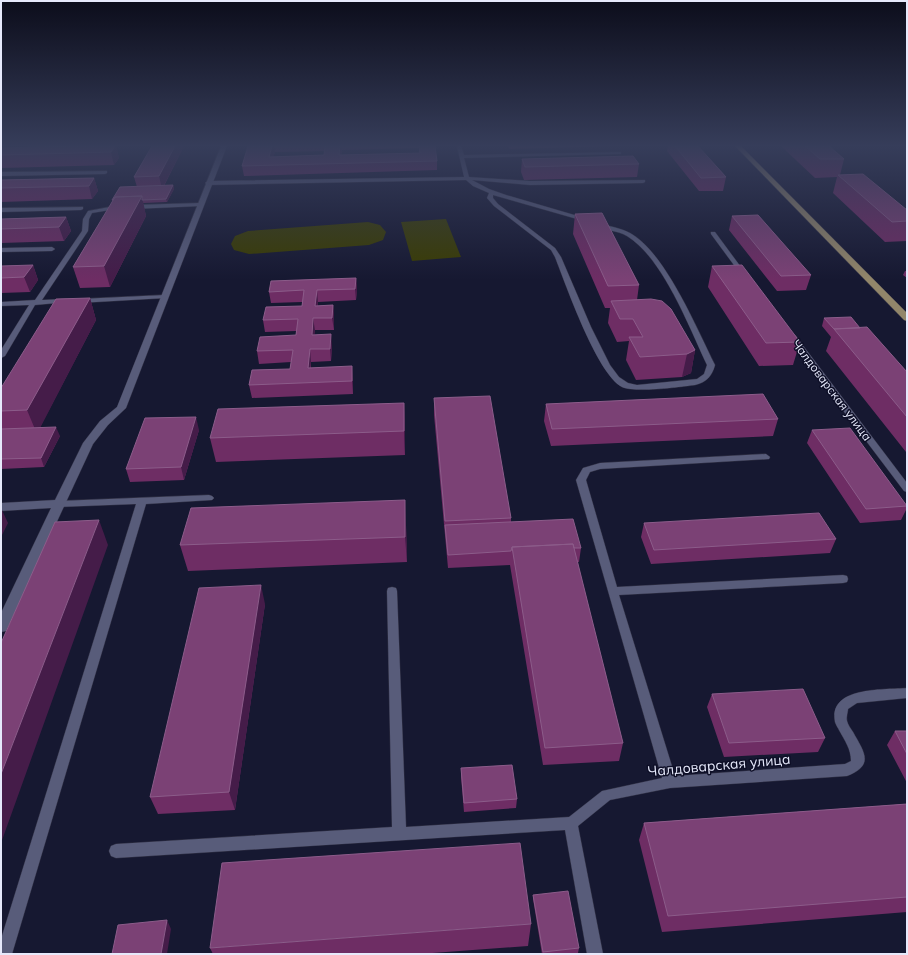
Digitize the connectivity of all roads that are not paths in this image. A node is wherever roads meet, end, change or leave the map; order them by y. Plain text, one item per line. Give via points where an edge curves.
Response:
1 (205, 191) edge
2 (489, 191) edge
3 (782, 191) edge
4 (493, 192) junction
5 (200, 205) junction
6 (81, 208) dead end
7 (1, 210) edge
8 (713, 233) dead end
9 (52, 249) dead end
10 (1, 250) edge
11 (751, 283) edge
12 (164, 297) junction
13 (35, 303) junction
14 (1, 304) edge
15 (907, 318) edge
16 (788, 333) edge
17 (1, 356) edge
18 (766, 457) dead end
19 (907, 489) edge
20 (209, 498) dead end
21 (142, 500) junction
22 (58, 504) junction
23 (1, 507) edge
24 (843, 579) dead end
25 (392, 591) dead end
26 (613, 592) junction
27 (1, 627) edge
28 (907, 693) edge
29 (670, 782) junction
30 (571, 823) junction
31 (399, 834) junction
32 (116, 851) dead end
33 (4, 954) edge
34 (595, 954) edge

1 - 5 street
2 - 4 lane
3 - 15 main road
4 - 4 lane via 628,234 639,243 662,269 708,358 711,365 708,376 703,380 689,383 632,387 617,381 582,316 553,249 496,205 490,198
5 - 12 street
5 - 13 lane via 117,207 90,212 86,219 85,231
6 - 7 lane
8 - 11 lane
9 - 10 lane
12 - 13 lane
12 - 22 street via 121,408 94,434
13 - 14 lane
13 - 17 lane
16 - 19 lane, Чалдоварская улица
18 - 26 lane via 600,466 586,470 581,480
20 - 21 lane
21 - 22 lane
21 - 33 lane
22 - 23 street
22 - 27 street
24 - 26 lane
25 - 31 lane
26 - 29 lane
28 - 29 lane, Чалдоварская улица via 855,698 842,706 841,722 857,751 858,764 847,770
29 - 30 lane, Чалдоварская улица via 607,795
30 - 31 lane
30 - 34 lane
31 - 32 lane

